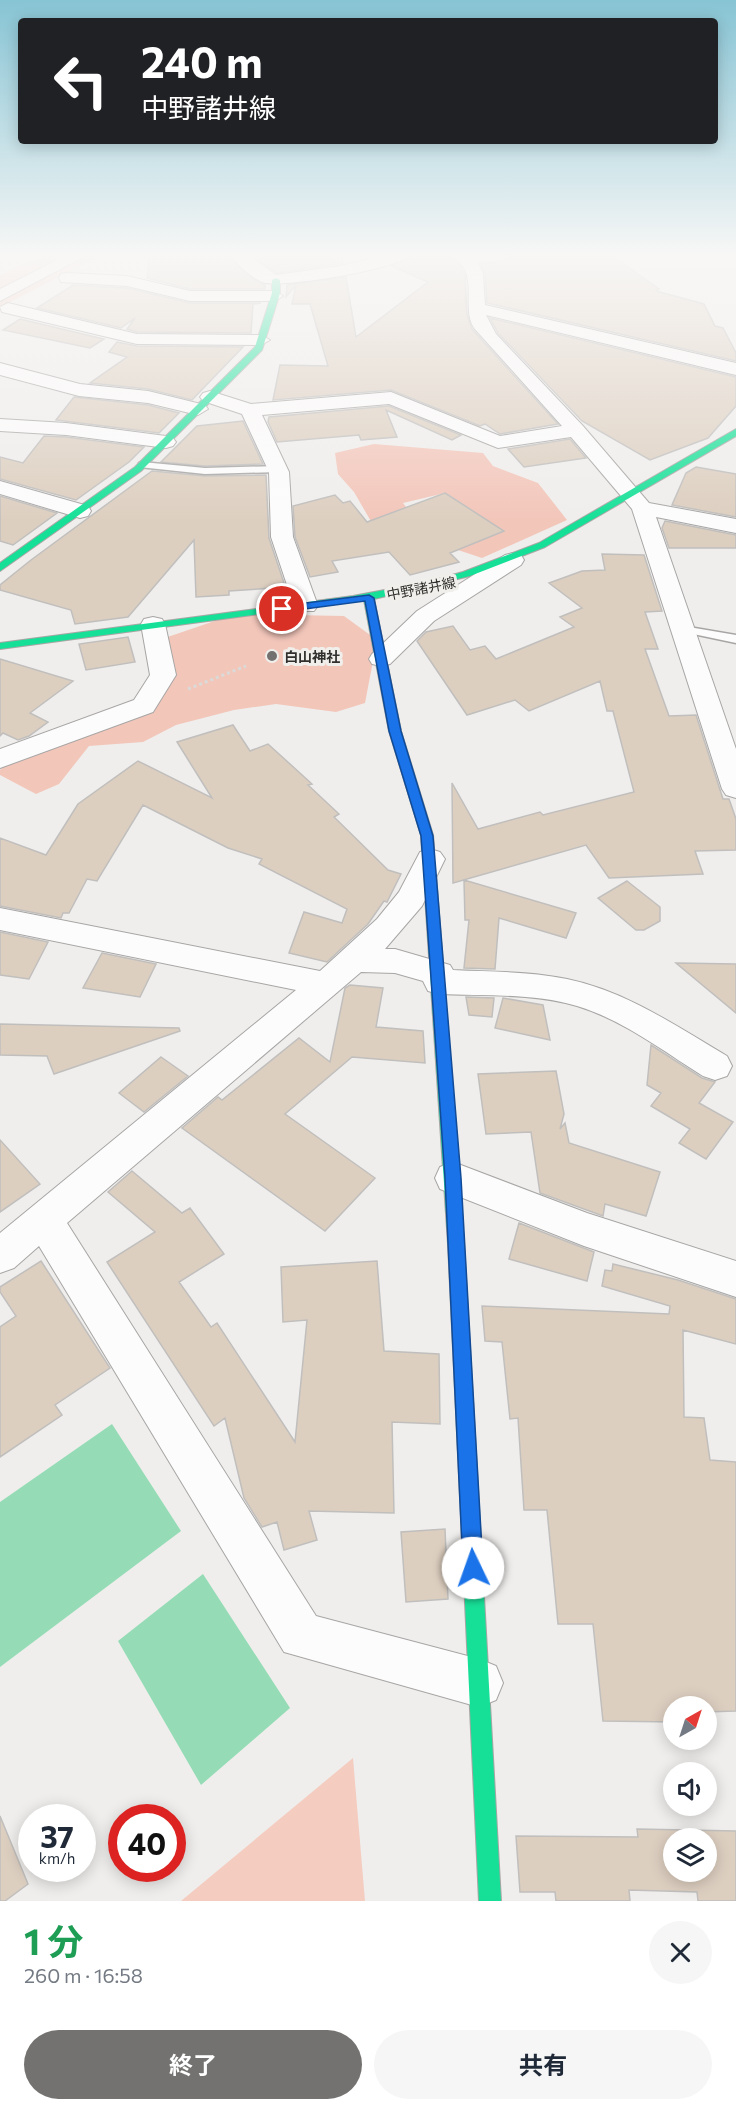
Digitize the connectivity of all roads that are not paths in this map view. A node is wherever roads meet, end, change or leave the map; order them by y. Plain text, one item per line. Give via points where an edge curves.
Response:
1 (260, 344) edge
2 (495, 344) edge
3 (629, 344) edge
4 (0, 369) edge
5 (736, 369) edge
6 (204, 403) junction
7 (249, 410) junction
8 (0, 425) edge
9 (576, 430) junction
10 (736, 432) edge
11 (166, 441) junction
12 (142, 465) junction
13 (278, 469) junction
14 (0, 487) edge
15 (637, 500) junction
16 (80, 511) junction
17 (736, 526) edge
18 (513, 560) junction
19 (0, 568) edge
20 (369, 598) junction
21 (306, 606) junction
22 (153, 624) junction
23 (682, 628) junction
24 (736, 639) edge
25 (0, 646) edge
26 (381, 658) junction
27 (0, 759) edge
28 (736, 789) edge
29 (430, 859) junction
30 (0, 919) edge
31 (354, 960) junction
32 (439, 978) junction
33 (326, 984) junction
34 (715, 1066) dead end
35 (453, 1178) junction
36 (44, 1220) junction
37 (0, 1256) edge
38 (736, 1279) edge
39 (479, 1683) junction
40 (490, 1901) edge

1 - 6 street
2 - 9 street
3 - 5 street
4 - 6 street via 79,390
6 - 7 street
6 - 11 street
7 - 9 street via 391,398 498,442
7 - 13 street
8 - 11 street
9 - 15 street
10 - 15 street, 中野諸井線
11 - 12 street
12 - 13 lane via 205,471
12 - 16 street
13 - 21 street via 282,537
14 - 16 street
15 - 17 street
15 - 18 street, 中野諸井線
15 - 23 street
16 - 19 street
18 - 20 street, 中野諸井線 via 459,580
18 - 26 street via 420,619
20 - 21 street, 中野諸井線
20 - 26 street
21 - 22 street, 中野諸井線
22 - 25 street, 中野諸井線
22 - 27 street via 163,675 144,706
23 - 24 lane
23 - 28 street
26 - 29 street via 395,731 427,836
29 - 31 street via 411,898
29 - 32 street
30 - 33 street
31 - 32 street via 395,961
31 - 33 street
32 - 34 street via 584,996 616,1008
32 - 35 street
33 - 36 street
35 - 38 street via 584,1229
35 - 39 street
36 - 37 street
36 - 39 street via 301,1635
39 - 40 street

